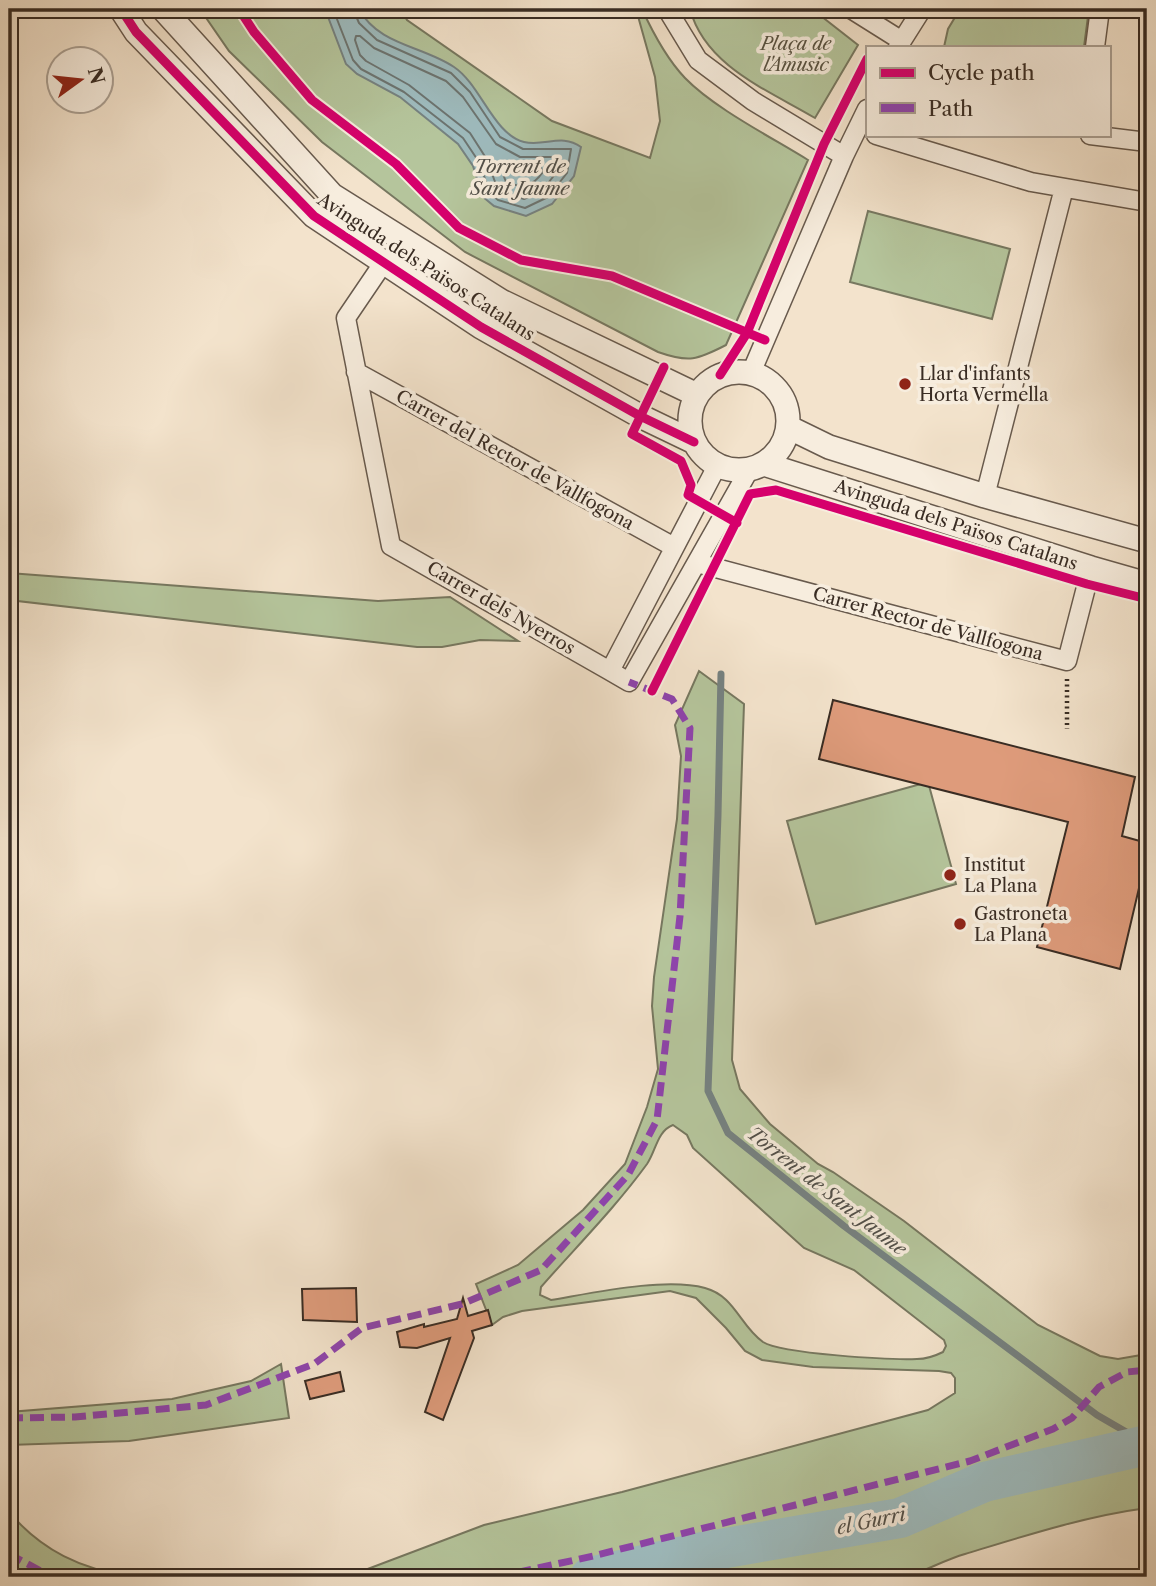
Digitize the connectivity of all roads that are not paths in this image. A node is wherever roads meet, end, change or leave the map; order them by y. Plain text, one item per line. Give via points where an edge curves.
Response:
1 (121, 9) edge
2 (163, 9) edge
3 (667, 9) edge
4 (851, 9) edge
5 (922, 9) edge
6 (1100, 9) edge
7 (900, 44) edge
8 (1095, 46) edge
9 (862, 130) edge
10 (879, 136) edge
11 (1098, 136) edge
12 (1147, 142) edge
13 (844, 156) junction
14 (1064, 188) junction
15 (1147, 202) edge
16 (384, 262) junction
17 (356, 372) junction
18 (751, 373) junction
19 (697, 395) junction
20 (788, 427) junction
21 (694, 442) junction
22 (717, 466) junction
23 (757, 467) junction
24 (985, 496) junction
25 (1147, 541) edge
26 (674, 547) junction
27 (697, 563) junction
28 (1091, 568) junction
29 (1147, 584) edge
30 (610, 671) junction

1 - 16 street, Avinguda dels Països Catalans via 136,32 314,216
2 - 19 street, Avinguda dels Països Catalans via 332,195 500,301
3 - 13 street via 698,60 753,102
4 - 7 street
5 - 7 street
6 - 8 street
9 - 13 street
10 - 14 street
11 - 12 street
13 - 18 street
14 - 15 street
14 - 24 street
16 - 17 street via 346,318
16 - 21 street, Avinguda dels Països Catalans via 481,327
17 - 26 street, Carrer del Rector de Vallfogona
17 - 30 street, Carrer dels Nyerros via 391,546
18 - 19 street via 720,376
18 - 20 street via 779,393
19 - 21 street via 690,418
20 - 23 street via 776,454
20 - 24 street, Avinguda dels Països Catalans via 829,447
21 - 22 street
22 - 23 street via 733,470
22 - 26 street
23 - 27 street
23 - 28 street, Avinguda dels Països Catalans
24 - 25 street, Avinguda dels Països Catalans
26 - 30 street
27 - 28 street, Carrer Rector de Vallfogona via 1067,660
27 - 30 street via 629,682
28 - 29 street, Avinguda dels Països Catalans

